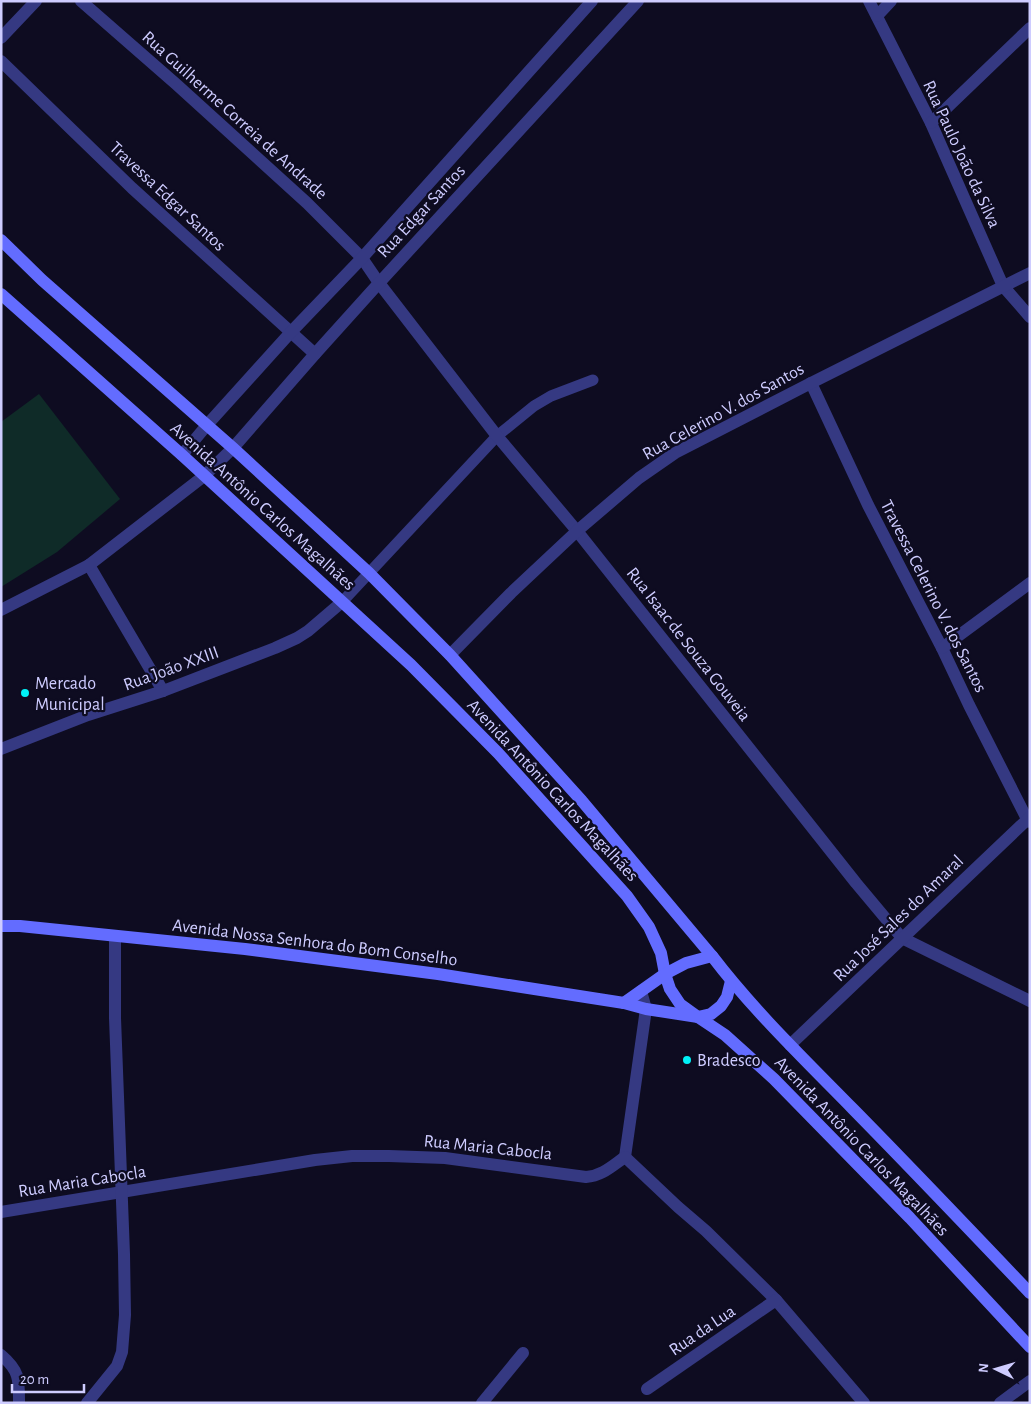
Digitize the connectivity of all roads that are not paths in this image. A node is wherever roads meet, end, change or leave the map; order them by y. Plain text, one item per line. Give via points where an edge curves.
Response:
1 (36, 1) edge
2 (81, 1) edge
3 (592, 1) edge
4 (638, 1) edge
5 (869, 1) edge
6 (891, 1) edge
7 (877, 16) junction
8 (1030, 28) edge
9 (1, 38) edge
10 (1, 61) edge
11 (930, 123) junction
12 (1, 240) edge
13 (362, 258) junction
14 (1030, 273) edge
15 (379, 283) junction
16 (1003, 286) junction
17 (1, 294) edge
18 (1030, 317) edge
19 (291, 332) junction
20 (315, 354) junction
21 (593, 380) dead end
22 (812, 383) junction
23 (207, 425) junction
24 (497, 436) junction
25 (232, 448) junction
26 (182, 456) junction
27 (204, 476) junction
28 (577, 531) junction
29 (89, 565) junction
30 (369, 573) junction
31 (1030, 584) edge
32 (342, 602) junction
33 (1, 610) edge
34 (942, 648) junction
35 (450, 655) junction
36 (163, 692) junction
37 (1, 749) edge
38 (1029, 819) edge
39 (1, 926) edge
40 (115, 937) junction
41 (902, 938) junction
42 (712, 956) junction
43 (665, 974) junction
44 (731, 981) junction
45 (641, 991) junction
46 (1030, 1001) edge
47 (624, 1003) junction
48 (646, 1009) junction
49 (698, 1018) junction
50 (790, 1045) junction
51 (625, 1157) junction
52 (122, 1192) junction
53 (1, 1212) edge
54 (1030, 1293) edge
55 (776, 1300) junction
56 (1030, 1347) edge
57 (523, 1353) dead end
58 (1, 1355) edge
59 (1030, 1381) edge
60 (647, 1389) dead end
61 (1006, 1401) edge
62 (19, 1403) edge
63 (87, 1403) edge
64 (482, 1403) edge
65 (864, 1403) edge

1 - 9 street
2 - 13 street, Rua Guilherme Correia de Andrade via 308,203
3 - 13 street, Rua Edgar Santos
4 - 15 street, Rua Edgar Santos
5 - 7 street, Rua Paulo João da Silva
6 - 7 street
7 - 11 street, Rua Paulo João da Silva
8 - 11 street
10 - 19 street, Travessa Edgar Santos via 132,188
11 - 16 street, Rua Paulo João da Silva
12 - 23 main road, Avenida Antônio Carlos Magalhães
13 - 15 street, Rua Isaac de Souza Gouveia
13 - 19 street, Rua Edgar Santos
14 - 16 street, Rua Celerino V. dos Santos
15 - 20 street, Rua Edgar Santos
15 - 24 street, Rua Isaac de Souza Gouveia
16 - 18 street, Rua Paulo João da Silva
16 - 22 street, Rua Celerino V. dos Santos
17 - 26 main road, Avenida Antônio Carlos Magalhães
19 - 20 street, Travessa Edgar Santos
19 - 23 street, Rua Edgar Santos
20 - 25 street, Rua Edgar Santos
21 - 24 lane via 551,396
22 - 28 street, Rua Celerino V. dos Santos via 675,454 639,478
22 - 34 street, Travessa Celerino V. dos Santos via 868,505
23 - 25 main road, Avenida Antônio Carlos Magalhães
23 - 26 street, Rua Edgar Santos
24 - 28 street, Rua Isaac de Souza Gouveia
24 - 30 lane
25 - 27 street, Rua Edgar Santos
25 - 30 main road, Avenida Antônio Carlos Magalhães
26 - 27 main road, Avenida Antônio Carlos Magalhães
27 - 29 street
27 - 32 main road, Avenida Antônio Carlos Magalhães
28 - 35 street, Rua Celerino V. dos Santos
28 - 41 street, Rua Isaac de Souza Gouveia
29 - 33 street
29 - 36 street
30 - 32 lane
30 - 35 main road, Avenida Antônio Carlos Magalhães
31 - 34 street
32 - 36 street, Rua João XXIII via 297,638
32 - 43 main road, Avenida Antônio Carlos Magalhães via 411,665 498,753 627,896 649,927 661,953
34 - 38 street, Travessa Celerino V. dos Santos
35 - 42 main road, Avenida Antônio Carlos Magalhães via 582,801
36 - 37 street, Rua João XXIII via 88,715
38 - 41 street, Rua José Sales do Amaral
39 - 40 main road, Avenida Nossa Senhora do Bom Conselho
40 - 47 main road, Avenida Nossa Senhora do Bom Conselho via 245,949 438,974
40 - 52 street
41 - 46 street, Rua Isaac de Souza Gouveia
41 - 50 street, Rua José Sales do Amaral
42 - 43 main road
42 - 44 main road, Avenida Antônio Carlos Magalhães
43 - 45 main road
43 - 49 main road, Avenida Antônio Carlos Magalhães via 680,1004
44 - 49 main road via 721,1006
44 - 50 main road, Avenida Antônio Carlos Magalhães
45 - 47 main road
45 - 48 street
47 - 48 main road, Avenida Nossa Senhora do Bom Conselho
48 - 49 main road, Avenida Nossa Senhora do Bom Conselho
48 - 51 street
49 - 56 main road, Avenida Antônio Carlos Magalhães via 725,1035 774,1079
50 - 54 main road, Avenida Antônio Carlos Magalhães
51 - 52 street, Rua Maria Cabocla via 604,1172 586,1177 445,1158 352,1156
51 - 55 street
52 - 53 street, Rua Maria Cabocla
52 - 63 street via 125,1316 122,1352 117,1366
55 - 60 street, Rua da Lua
55 - 65 street
57 - 64 street
58 - 62 street via 18,1375
59 - 61 street

